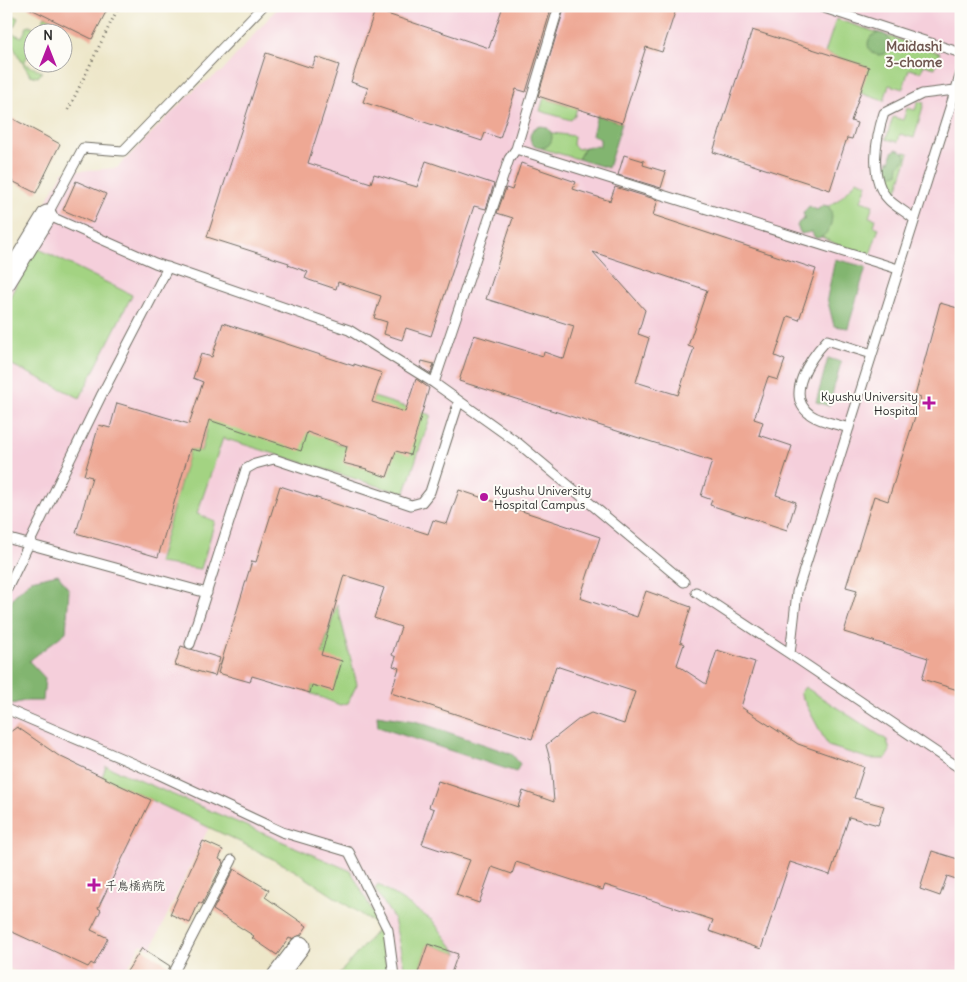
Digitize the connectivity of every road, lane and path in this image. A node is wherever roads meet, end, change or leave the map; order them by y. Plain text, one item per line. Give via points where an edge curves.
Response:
1 (119, 6) edge
2 (263, 6) edge
3 (559, 6) edge
4 (818, 6) edge
5 (961, 53) edge
6 (961, 72) edge
7 (955, 90) junction
8 (68, 110) dead end
9 (516, 149) junction
10 (47, 215) junction
11 (914, 219) junction
12 (168, 267) junction
13 (898, 269) junction
14 (6, 282) edge
15 (872, 354) junction
16 (434, 383) junction
17 (459, 401) junction
18 (849, 428) junction
19 (6, 538) edge
20 (30, 544) junction
21 (684, 582) dead end
22 (6, 591) edge
23 (696, 592) dead end
24 (207, 593) junction
25 (190, 644) dead end
26 (790, 654) junction
27 (6, 709) edge
28 (961, 769) edge
29 (232, 860) dead end
30 (300, 946) dead end
31 (172, 976) edge
32 (277, 976) edge
33 (394, 976) edge

1 - 8 path
2 - 10 lane via 123,151 83,148
3 - 9 lane
4 - 5 lane
6 - 7 lane
7 - 11 lane
7 - 11 lane via 922,94 884,114 878,132 877,175 887,199
9 - 13 lane
9 - 16 lane via 509,159
10 - 12 lane
10 - 14 street
11 - 13 lane
12 - 16 lane via 349,330
12 - 20 lane
13 - 15 lane
15 - 18 lane
15 - 18 lane via 827,340 811,356 800,386 800,402 811,415
16 - 17 lane
17 - 21 lane via 518,444
17 - 24 lane via 430,492 422,502 411,505 274,460 246,469
18 - 26 lane via 797,592
19 - 20 lane
20 - 22 lane
20 - 24 lane
23 - 26 lane
24 - 25 lane
26 - 28 lane
27 - 33 lane via 158,774 282,832 349,852 388,930
29 - 31 lane
30 - 32 street

